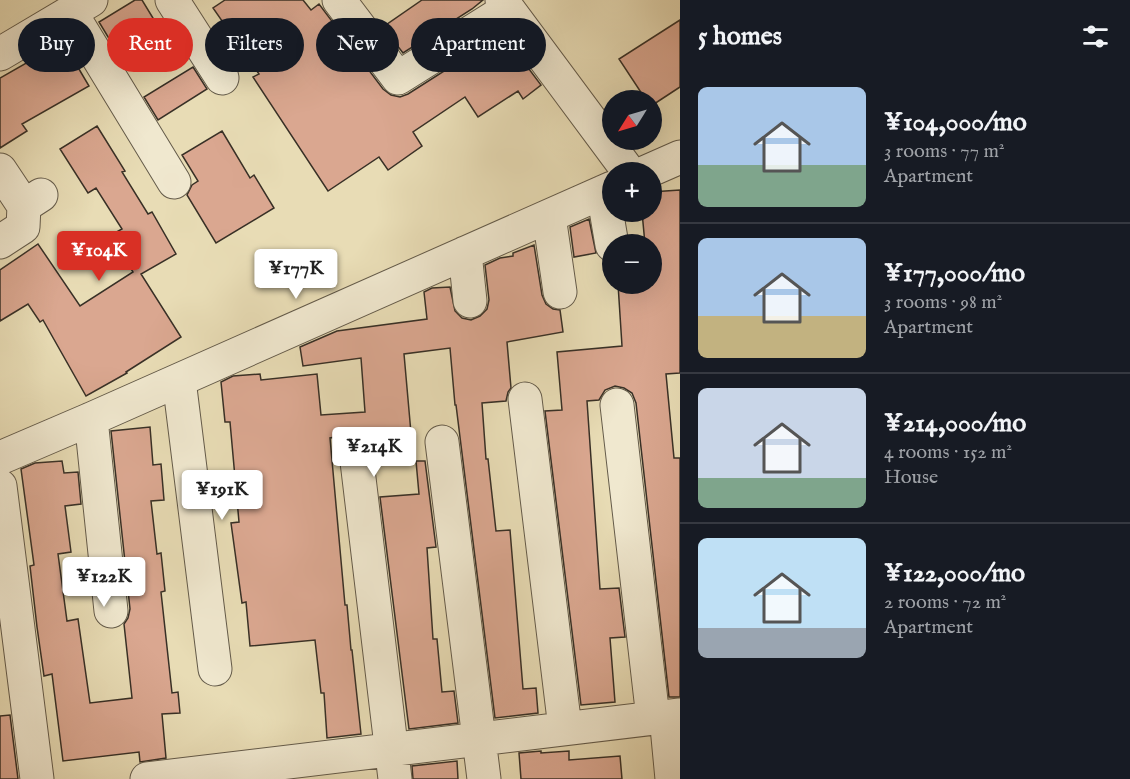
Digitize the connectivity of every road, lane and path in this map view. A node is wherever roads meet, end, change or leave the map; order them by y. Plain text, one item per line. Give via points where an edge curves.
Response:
1 (172, 0) edge
2 (339, 0) edge
3 (505, 5) edge
4 (81, 6) edge
5 (0, 54) edge
6 (222, 78) dead end
7 (680, 157) edge
8 (622, 162) edge
9 (662, 165) edge
10 (0, 170) edge
11 (174, 182) dead end
12 (602, 192) edge
13 (549, 216) junction
14 (0, 242) edge
15 (465, 253) junction
16 (560, 292) dead end
17 (470, 302) dead end
18 (179, 380) junction
19 (525, 399) dead end
20 (616, 405) dead end
21 (91, 419) junction
22 (442, 442) dead end
23 (356, 453) dead end
24 (0, 458) edge
25 (0, 486) edge
26 (111, 611) dead end
27 (215, 669) dead end
28 (666, 716) edge
29 (565, 729) junction
30 (479, 739) junction
31 (393, 764) edge
32 (37, 779) edge
33 (147, 779) edge
34 (484, 779) edge
35 (672, 779) edge

1 - 6 street
2 - 3 street via 398,78
3 - 8 street
4 - 5 street
4 - 11 street
7 - 9 street
10 - 14 street via 32,200 23,227
12 - 13 street
13 - 15 street
13 - 16 street
15 - 17 street
15 - 18 street
18 - 21 street
18 - 27 street
19 - 29 street
20 - 28 street
21 - 24 street
21 - 26 street
22 - 30 street
23 - 31 street
25 - 32 street
28 - 29 street
28 - 35 street
29 - 30 street
30 - 31 street
30 - 34 street
31 - 33 street

